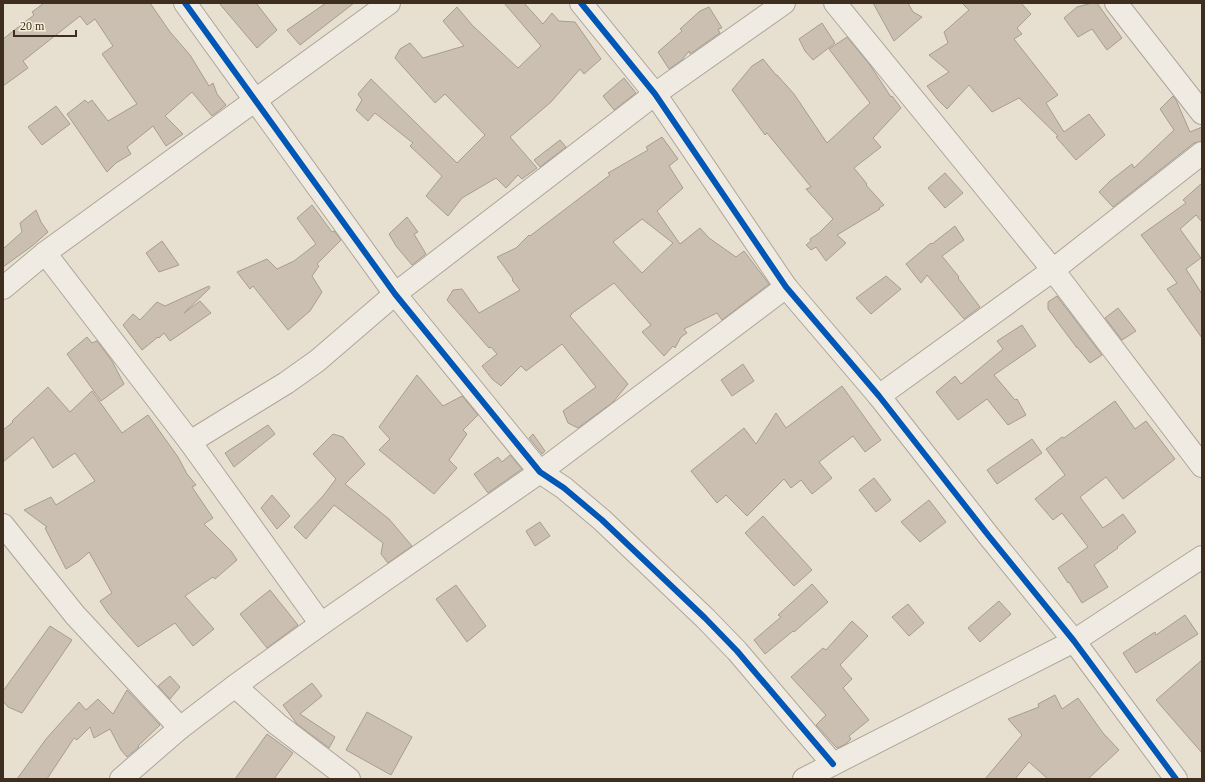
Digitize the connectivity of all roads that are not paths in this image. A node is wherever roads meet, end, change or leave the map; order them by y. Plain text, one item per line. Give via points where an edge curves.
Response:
1 (185, 3) edge
2 (389, 3) edge
3 (581, 3) edge
4 (784, 3) edge
5 (835, 3) edge
6 (1116, 3) edge
7 (655, 94) junction
8 (256, 101) junction
9 (1202, 113) edge
10 (1202, 153) edge
11 (45, 253) junction
12 (1053, 270) junction
13 (786, 287) junction
14 (3, 288) edge
15 (395, 294) junction
16 (879, 396) junction
17 (190, 442) junction
18 (1202, 466) edge
19 (540, 472) junction
20 (3, 525) edge
21 (1202, 557) edge
22 (321, 624) junction
23 (1074, 641) junction
24 (235, 686) junction
25 (180, 728) junction
26 (833, 764) junction
27 (121, 779) edge
28 (349, 779) edge
29 (804, 779) edge
30 (1176, 779) edge

1 - 8 street
2 - 8 street
3 - 7 street
4 - 7 street
5 - 12 street
6 - 9 street
7 - 13 street
7 - 15 street
8 - 11 street
8 - 15 street
10 - 12 street
11 - 14 street
11 - 17 street
12 - 16 street
12 - 18 street
13 - 16 street
13 - 19 street
15 - 17 street via 317,361
15 - 19 street
16 - 23 street
17 - 22 street
19 - 22 street
19 - 26 street via 564,488 602,520 705,618 737,651
20 - 25 street via 75,615
21 - 23 street
22 - 24 street
23 - 26 street
23 - 30 street
24 - 25 street
24 - 28 street via 278,724
25 - 27 street
26 - 29 street

